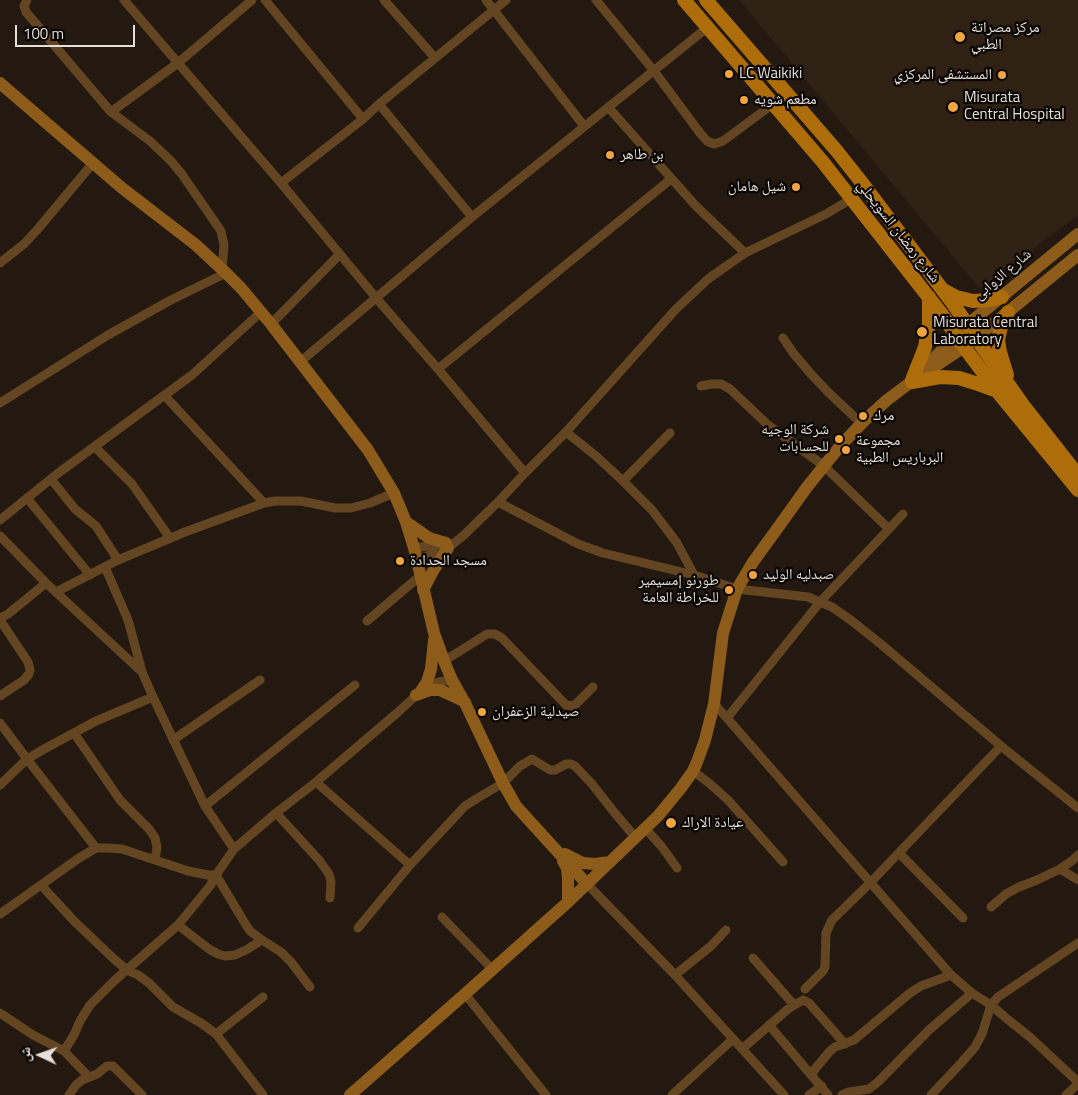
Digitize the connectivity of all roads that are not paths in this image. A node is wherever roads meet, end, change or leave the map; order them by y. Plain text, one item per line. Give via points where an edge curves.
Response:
1 (27, 0) edge
2 (124, 0) edge
3 (252, 0) edge
4 (265, 0) edge
5 (384, 0) edge
6 (486, 0) edge
7 (506, 0) edge
8 (596, 0) edge
9 (684, 0) edge
10 (706, 0) edge
11 (494, 9) junction
12 (708, 27) junction
13 (434, 58) junction
14 (178, 63) junction
15 (654, 71) junction
16 (0, 83) edge
17 (379, 104) junction
18 (773, 104) junction
19 (608, 107) junction
20 (111, 112) junction
21 (363, 118) junction
22 (584, 126) junction
23 (93, 163) junction
24 (671, 179) junction
25 (281, 183) junction
26 (851, 199) junction
27 (472, 218) junction
28 (1073, 238) edge
29 (745, 253) junction
30 (340, 254) junction
31 (1078, 254) edge
32 (0, 263) edge
33 (224, 271) junction
34 (944, 290) junction
35 (1002, 297) junction
36 (929, 298) junction
37 (377, 299) junction
38 (261, 312) junction
39 (1008, 312) junction
40 (271, 324) junction
41 (967, 325) junction
42 (956, 335) junction
43 (783, 338) dead end
44 (976, 338) junction
45 (964, 347) junction
46 (300, 362) junction
47 (438, 369) junction
48 (911, 382) junction
49 (701, 386) dead end
50 (1004, 388) junction
51 (165, 396) junction
52 (0, 403) edge
53 (862, 424) junction
54 (566, 432) junction
55 (670, 433) dead end
56 (95, 447) junction
57 (824, 466) junction
58 (525, 473) junction
59 (1078, 475) edge
60 (51, 479) junction
61 (623, 481) junction
62 (1078, 490) edge
63 (394, 493) junction
64 (27, 498) junction
65 (498, 502) junction
66 (264, 503) junction
67 (903, 514) dead end
68 (0, 520) edge
69 (406, 522) junction
70 (888, 528) junction
71 (0, 536) edge
72 (170, 538) junction
73 (447, 546) junction
74 (415, 554) junction
75 (118, 560) junction
76 (105, 567) junction
77 (90, 575) junction
78 (694, 575) junction
79 (420, 576) junction
80 (46, 584) junction
81 (737, 589) junction
82 (423, 590) junction
83 (56, 592) junction
84 (820, 602) junction
85 (0, 619) edge
86 (367, 621) dead end
87 (434, 633) junction
88 (444, 661) junction
89 (142, 672) junction
90 (260, 680) dead end
91 (452, 680) junction
92 (355, 685) dead end
93 (593, 687) dead end
94 (418, 693) junction
95 (0, 696) edge
96 (153, 697) junction
97 (465, 703) junction
98 (714, 704) junction
99 (727, 718) junction
100 (0, 723) edge
101 (74, 733) junction
102 (173, 740) junction
103 (1002, 746) junction
104 (28, 759) junction
105 (693, 771) junction
106 (316, 782) junction
107 (503, 783) junction
108 (0, 785) edge
109 (205, 806) junction
110 (1078, 808) edge
111 (276, 812) junction
112 (640, 832) junction
113 (96, 848) junction
114 (234, 849) junction
115 (557, 851) junction
116 (898, 853) junction
117 (1078, 855) edge
118 (155, 860) junction
119 (610, 862) junction
120 (782, 862) dead end
121 (410, 865) junction
122 (677, 868) dead end
123 (1060, 869) junction
124 (216, 875) junction
125 (1078, 880) edge
126 (871, 882) junction
127 (587, 884) junction
128 (41, 885) junction
129 (330, 898) dead end
130 (568, 902) junction
131 (991, 907) dead end
132 (0, 914) edge
133 (442, 917) dead end
134 (963, 918) dead end
135 (178, 925) junction
136 (358, 928) dead end
137 (726, 930) dead end
138 (262, 940) junction
139 (1078, 943) edge
140 (753, 958) dead end
141 (127, 970) junction
142 (493, 970) junction
143 (675, 975) junction
144 (951, 975) junction
145 (310, 987) dead end
146 (805, 989) dead end
147 (972, 993) junction
148 (466, 994) junction
149 (263, 998) dead end
150 (794, 1005) junction
151 (991, 1005) junction
152 (0, 1013) edge
153 (769, 1025) junction
154 (216, 1034) junction
155 (733, 1039) junction
156 (845, 1044) junction
157 (742, 1048) junction
158 (64, 1051) junction
159 (812, 1075) junction
160 (90, 1077) junction
161 (1078, 1083) edge
162 (822, 1086) junction
163 (68, 1095) edge
164 (142, 1095) edge
165 (262, 1095) edge
166 (350, 1095) edge
167 (546, 1095) edge
168 (672, 1095) edge
169 (784, 1095) edge
170 (809, 1095) edge
171 (828, 1095) edge
172 (842, 1095) edge
173 (931, 1095) edge
174 (1066, 1095) edge

1 - 20 street via 26,12
2 - 14 street
3 - 14 street
4 - 21 street
5 - 13 street
6 - 11 street
7 - 11 street
8 - 15 street
9 - 12 main road, شارع رمضان السويحلي
10 - 34 main road, شارع رمضان السويحلي via 836,150
11 - 13 street
11 - 22 street
12 - 15 street
12 - 18 main road, شارع رمضان السويحلي
13 - 17 street
14 - 20 street
14 - 25 street
15 - 18 street via 711,143 723,141
15 - 19 street
16 - 23 street
17 - 21 street
17 - 27 street
18 - 26 main road, شارع رمضان السويحلي
19 - 22 street
19 - 24 street
20 - 33 street via 150,141 181,172 219,226 224,245
21 - 25 street
22 - 27 street
23 - 32 street via 24,244
23 - 33 street
24 - 29 street
24 - 47 street
25 - 30 street
26 - 29 street
26 - 36 main road, شارع رمضان السويحلي
27 - 37 street
28 - 31 street
28 - 35 street, شارع الزوابى
29 - 54 street via 708,279 676,309
30 - 37 street
30 - 40 street
31 - 39 street, شارع الزوابى
33 - 38 street
33 - 52 street via 108,335
34 - 35 main road via 973,301
34 - 41 main road, شارع رمضان السويحلي
35 - 41 street, شارع الزوابى
36 - 42 main road, شارع رمضان السويحلي
36 - 48 main road via 925,347
37 - 46 street
37 - 47 street
38 - 40 street
38 - 51 street via 203,367
39 - 44 street, شارع الزوابى
39 - 50 main road via 998,340
40 - 46 street
41 - 42 street, شارع الزوابى
41 - 44 main road, شارع رمضان السويحلي
42 - 45 main road, شارع رمضان السويحلي
42 - 48 street, شارع الزوابى
43 - 53 street via 811,374
44 - 45 street, شارع الزوابى
44 - 50 main road, شارع رمضان السويحلي
45 - 48 street, شارع الزوابى
45 - 50 main road, شارع رمضان السويحلي
46 - 63 street via 368,450
47 - 58 street
48 - 50 main road via 940,377
48 - 53 street
49 - 57 street via 717,384 726,387 768,425
50 - 59 main road, شارع رمضان السويحلي via 1023,405
50 - 62 main road, شارع رمضان السويحلي
51 - 56 street
51 - 66 street
53 - 57 street
54 - 58 street
54 - 61 street
55 - 61 street
56 - 60 street
56 - 72 street via 132,484
57 - 70 street
57 - 81 street via 753,562
58 - 65 street
60 - 64 street
60 - 75 street via 75,509 96,526
61 - 78 street via 678,543
63 - 66 street via 351,508 301,501
63 - 69 street
64 - 68 street
64 - 77 street
65 - 73 street via 459,539
65 - 78 street via 586,547
66 - 72 street
67 - 70 street
69 - 73 street
69 - 74 street
70 - 84 street
71 - 80 street
72 - 75 street
73 - 74 street
73 - 82 street
74 - 79 street
75 - 76 street
76 - 77 street
76 - 89 street via 128,620
77 - 83 street
78 - 81 street
79 - 82 street
79 - 86 street
80 - 83 street
80 - 85 street
81 - 84 street via 808,597
81 - 98 street via 723,633
82 - 87 street
83 - 89 street
84 - 99 street
84 - 103 street via 832,607 882,644
85 - 95 street via 30,670 24,680
87 - 88 street
87 - 94 street via 431,669 427,682
88 - 91 street
88 - 93 street via 487,634 495,634 566,705 576,704
89 - 96 street
90 - 102 street
91 - 94 street via 438,682
91 - 97 street
92 - 109 street
94 - 97 street via 440,690
94 - 106 street
96 - 101 street
96 - 102 street
97 - 107 street
98 - 99 street
98 - 105 street
99 - 126 street
100 - 104 street
101 - 104 street
101 - 118 street via 120,800 155,838
102 - 109 street
103 - 110 street
103 - 116 street
104 - 108 street
104 - 113 street
105 - 112 street via 658,816
105 - 120 street via 728,800
106 - 111 street
106 - 121 street
107 - 112 street via 532,759 550,770 571,764 614,812
107 - 115 street via 516,806
107 - 121 street via 465,806
109 - 114 street
111 - 114 street
111 - 129 street via 329,874
112 - 119 street
112 - 122 street via 662,847
113 - 118 street via 122,849
113 - 128 street
114 - 124 street
115 - 119 street via 584,863
115 - 127 street
115 - 130 street via 567,868
116 - 126 street
116 - 134 street
117 - 123 street
118 - 124 street via 188,871
119 - 127 street
121 - 136 street
123 - 125 street
123 - 131 street via 1006,894
124 - 135 street
124 - 138 street via 250,931
126 - 144 street
126 - 146 street via 832,920 826,933 825,967
127 - 130 street
127 - 143 street
128 - 132 street
128 - 141 street
130 - 142 street
133 - 142 street
135 - 138 street via 209,950 225,956 236,955
135 - 141 street
137 - 143 street
138 - 145 street via 281,952
139 - 151 street via 1002,993
140 - 150 street
141 - 154 street via 149,983 172,1006
141 - 158 street via 90,1005
142 - 148 street
143 - 155 street
144 - 147 street
144 - 156 street via 910,993 862,1034
147 - 151 street
147 - 172 street via 929,1030 878,1082 869,1089
148 - 166 street
148 - 167 street
149 - 154 street
150 - 153 street
150 - 156 street via 803,1000 809,1003
151 - 161 street
151 - 173 street via 975,1047
152 - 158 street
153 - 157 street
153 - 159 street
154 - 165 street
155 - 157 street
155 - 168 street
156 - 159 street via 830,1051
157 - 169 street
158 - 160 street
159 - 162 street
160 - 163 street via 82,1080
160 - 164 street via 107,1066 113,1066
161 - 174 street
162 - 170 street
162 - 171 street

